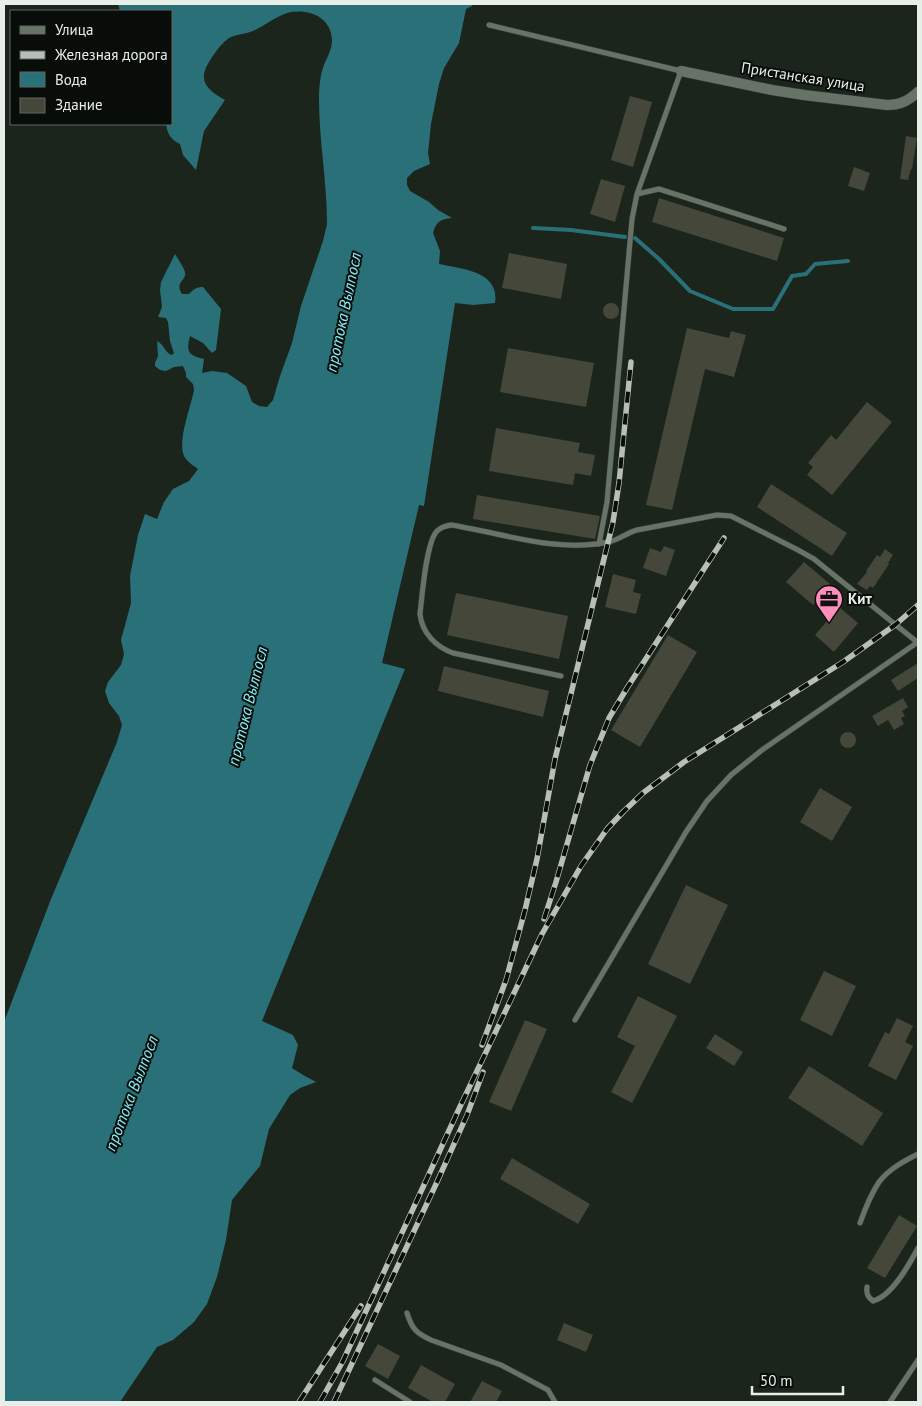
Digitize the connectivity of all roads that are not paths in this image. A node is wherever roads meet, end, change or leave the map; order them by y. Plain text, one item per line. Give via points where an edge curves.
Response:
1 (489, 25) dead end
2 (680, 71) junction
3 (918, 92) edge
4 (638, 194) junction
5 (784, 229) dead end
6 (599, 544) junction
7 (918, 642) edge
8 (561, 676) dead end
9 (575, 1020) dead end
10 (918, 1154) edge
11 (860, 1223) dead end
12 (918, 1248) edge
13 (868, 1288) dead end
14 (407, 1313) dead end
15 (918, 1360) edge
16 (374, 1380) dead end
17 (410, 1402) edge
18 (555, 1402) edge
19 (890, 1402) edge

1 - 2 lane
2 - 3 street, Пристанская улица via 796,94 887,104 906,102
2 - 4 lane
4 - 5 lane via 659,189
4 - 6 lane via 632,219 607,502
6 - 7 lane via 637,530 717,515 731,516 814,559
6 - 8 lane via 546,543 451,525 435,532 431,541 420,614 420,622 431,638 453,653
7 - 9 lane via 762,750 731,775 707,801
10 - 11 lane via 889,1172 879,1183
12 - 13 lane via 883,1296 873,1301
14 - 18 lane via 412,1327 421,1335 501,1364 548,1390
15 - 19 lane
16 - 17 lane

